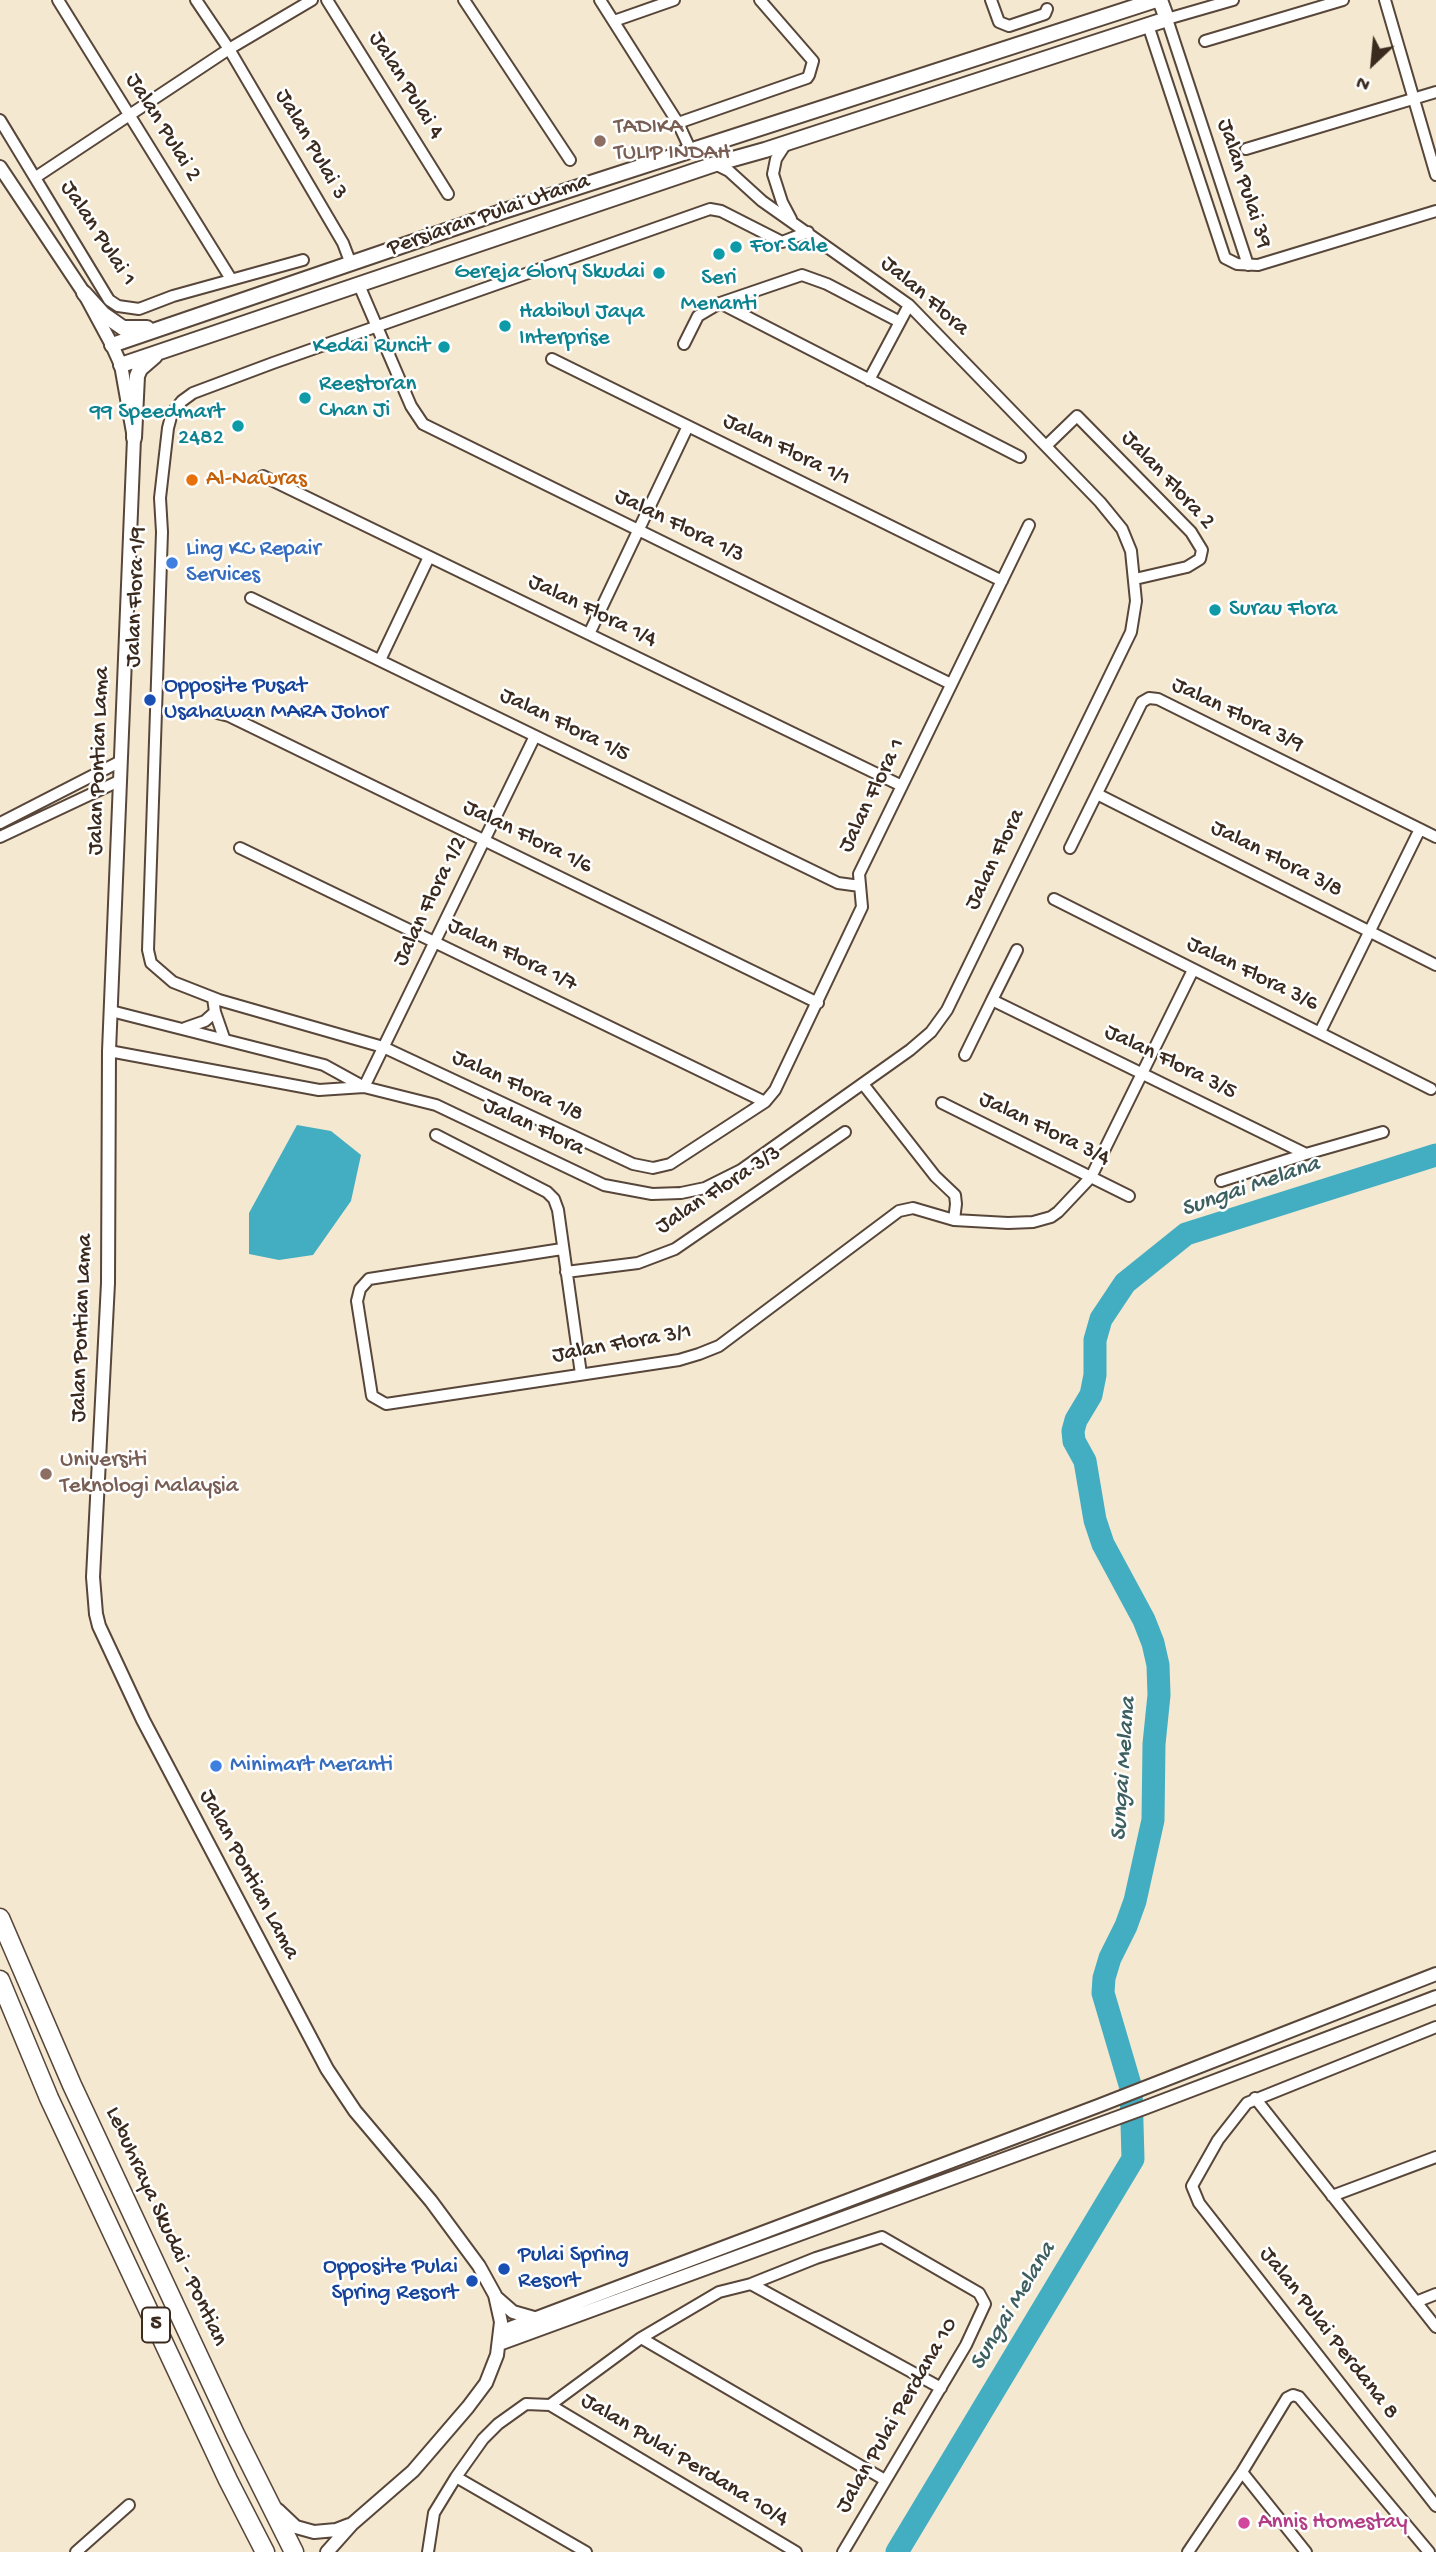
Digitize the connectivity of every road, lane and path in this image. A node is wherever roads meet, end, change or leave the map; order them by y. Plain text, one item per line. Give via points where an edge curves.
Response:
1 (58, 0) edge
2 (197, 0) edge
3 (312, 0) edge
4 (327, 0) edge
5 (464, 0) edge
6 (600, 0) edge
7 (674, 0) edge
8 (760, 0) edge
9 (991, 0) edge
10 (1158, 0) edge
11 (1233, 0) edge
12 (1343, 0) edge
13 (1385, 0) edge
14 (1140, 2) edge
15 (1047, 9) dead end
16 (1167, 19) junction
17 (614, 21) junction
18 (1148, 25) junction
19 (1205, 41) dead end
20 (229, 49) junction
21 (1436, 92) edge
22 (1414, 99) junction
23 (129, 115) junction
24 (0, 120) edge
25 (678, 123) junction
26 (787, 142) junction
27 (1246, 149) dead end
28 (691, 151) junction
29 (570, 160) dead end
30 (715, 164) junction
31 (0, 167) edge
32 (1436, 175) edge
33 (36, 177) junction
34 (448, 194) dead end
35 (1436, 211) edge
36 (792, 220) junction
37 (808, 232) junction
38 (303, 260) dead end
39 (351, 264) junction
40 (1248, 265) junction
41 (231, 279) junction
42 (359, 285) junction
43 (84, 293) junction
44 (720, 303) junction
45 (909, 305) junction
46 (900, 322) junction
47 (169, 326) junction
48 (377, 328) junction
49 (684, 344) dead end
50 (112, 345) junction
51 (168, 348) junction
52 (552, 359) dead end
53 (121, 365) junction
54 (869, 380) junction
55 (688, 426) junction
56 (134, 438) junction
57 (1046, 446) junction
58 (1020, 457) dead end
59 (263, 476) dead end
60 (1029, 525) dead end
61 (638, 530) junction
62 (429, 557) junction
63 (1135, 579) junction
64 (1002, 581) junction
65 (251, 598) dead end
66 (589, 634) junction
67 (380, 660) junction
68 (951, 684) junction
69 (217, 713) dead end
70 (535, 736) junction
71 (121, 761) junction
72 (121, 780) junction
73 (902, 786) junction
74 (1097, 794) junction
75 (0, 823) edge
76 (1420, 829) junction
77 (0, 837) edge
78 (1436, 837) edge
79 (484, 840) junction
80 (240, 848) dead end
81 (1070, 848) dead end
82 (860, 886) junction
83 (1054, 899) dead end
84 (1370, 931) junction
85 (435, 942) junction
86 (1017, 950) dead end
87 (1436, 965) edge
88 (1192, 970) junction
89 (213, 998) junction
90 (992, 1000) junction
91 (817, 1003) junction
92 (111, 1011) junction
93 (215, 1012) junction
94 (183, 1028) junction
95 (1320, 1032) junction
96 (224, 1038) junction
97 (383, 1047) junction
98 (109, 1051) junction
99 (965, 1055) dead end
100 (1142, 1073) junction
101 (863, 1084) junction
102 (364, 1087) junction
103 (1432, 1088) dead end
104 (765, 1102) junction
105 (942, 1103) dead end
106 (845, 1132) dead end
107 (1383, 1132) dead end
108 (436, 1135) dead end
109 (1306, 1154) junction
110 (633, 1164) joint
111 (1091, 1177) junction
112 (1222, 1181) dead end
113 (1129, 1196) dead end
114 (954, 1220) junction
115 (562, 1249) junction
116 (566, 1272) junction
117 (581, 1374) junction
118 (0, 1919) edge
119 (1436, 1974) edge
120 (0, 1980) edge
121 (1436, 1997) edge
122 (1436, 2027) edge
123 (1255, 2098) junction
124 (1436, 2157) edge
125 (1332, 2196) junction
126 (751, 2284) junction
127 (1436, 2294) edge
128 (495, 2295) junction
129 (1416, 2302) junction
130 (534, 2318) junction
131 (1436, 2327) edge
132 (527, 2334) junction
133 (500, 2338) junction
134 (640, 2338) junction
135 (486, 2383) junction
136 (941, 2388) junction
137 (550, 2405) junction
138 (234, 2434) junction
139 (1242, 2472) junction
140 (456, 2477) junction
141 (885, 2480) junction
142 (129, 2505) dead end
143 (1436, 2506) edge
144 (352, 2524) junction
145 (76, 2552) edge
146 (265, 2552) edge
147 (294, 2552) edge
148 (327, 2552) edge
149 (428, 2552) edge
150 (586, 2552) edge
151 (796, 2552) edge
152 (843, 2552) edge
153 (1188, 2552) edge
154 (1306, 2552) edge
155 (1429, 2552) edge

1 - 23 street, Jalan Pulai 2
2 - 20 street, Jalan Pulai 3
3 - 20 street
4 - 34 street, Jalan Pulai 4
5 - 29 street
6 - 17 street
7 - 17 street
8 - 25 street via 813,61 807,78
9 - 15 street via 999,22 1009,26 1045,14
10 - 14 main road, Persiaran Pulai Utama
10 - 16 main road
11 - 16 street, Persiaran Pulai Utama
12 - 19 street
13 - 22 street
14 - 18 main road
14 - 28 main road, Persiaran Pulai Utama
16 - 18 main road, Persiaran Pulai Utama
16 - 40 street, Jalan Pulai 39
17 - 25 street
18 - 26 main road, Persiaran Pulai Utama
18 - 40 street, Jalan Pulai 39 via 1225,258
20 - 23 street
20 - 39 street, Jalan Pulai 3
21 - 22 street
22 - 27 street
22 - 32 street
23 - 33 street
23 - 41 street, Jalan Pulai 2
24 - 33 street, Jalan Pulai 1
25 - 28 street
26 - 30 main road, Persiaran Pulai Utama
26 - 36 street, Jalan Flora via 773,174
28 - 39 main road, Persiaran Pulai Utama
30 - 36 street, Jalan Flora
30 - 42 main road, Persiaran Pulai Utama
31 - 43 street, Jalan Pontian Lama
33 - 41 street, Jalan Pulai 1 via 109,300 118,306 139,309
35 - 40 street
36 - 37 street, Jalan Flora
37 - 45 street, Jalan Flora
37 - 48 street, Jalan Flora 1/9 via 782,242 710,209
38 - 41 street, Jalan Pulai 1
39 - 42 main road
39 - 47 main road, Persiaran Pulai Utama
42 - 48 street, Jalan Flora 1/3
42 - 51 main road, Persiaran Pulai Utama
43 - 47 main road via 123,328
43 - 50 street, Jalan Pontian Lama
44 - 46 street via 803,275
44 - 49 street via 698,316
44 - 54 street
45 - 46 street
45 - 57 street, Jalan Flora
46 - 54 street
47 - 50 main road, Persiaran Pulai Utama
48 - 61 street, Jalan Flora 1/3 via 423,424
48 - 89 street, Jalan Flora 1/9 via 193,393 182,401 168,428 160,498 148,950 151,963 173,982
50 - 53 street, Jalan Pontian Lama
51 - 53 main road, Persiaran Pulai Utama
51 - 56 main road via 137,376
52 - 55 street, Jalan Flora 1/1
53 - 56 street, Jalan Pontian Lama
54 - 58 street
55 - 61 street
55 - 64 street, Jalan Flora 1/1
56 - 71 street, Jalan Pontian Lama
57 - 63 street, Jalan Flora via 1122,530
57 - 63 street, Jalan Flora 2 via 1077,416 1191,532 1202,550 1200,559 1187,567
59 - 62 street, Jalan Flora 1/4
60 - 64 street, Jalan Flora 1
61 - 66 street
61 - 68 street, Jalan Flora 1/3
62 - 66 street, Jalan Flora 1/4
62 - 67 street
63 - 101 street, Jalan Flora via 1131,632 947,1010 931,1032
64 - 68 street, Jalan Flora 1
65 - 67 street, Jalan Flora 1/5
66 - 73 street, Jalan Flora 1/4
67 - 70 street, Jalan Flora 1/5
68 - 73 street, Jalan Flora 1
69 - 79 street, Jalan Flora 1/6
70 - 79 street, Jalan Flora 1/2
70 - 82 street, Jalan Flora 1/5 via 838,883
71 - 72 street, Jalan Pontian Lama
71 - 75 street
72 - 77 street
72 - 92 street, Jalan Pontian Lama
73 - 82 street, Jalan Flora 1 via 859,874
74 - 76 street, Jalan Flora 3/9 via 1142,702 1149,698
74 - 81 street, Jalan Flora 3/9
74 - 84 street, Jalan Flora 3/8
76 - 78 street
76 - 84 street
79 - 85 street, Jalan Flora 1/2
79 - 91 street, Jalan Flora 1/6
80 - 85 street, Jalan Flora 1/7
82 - 91 street, Jalan Flora 1 via 862,907
83 - 88 street, Jalan Flora 3/6
84 - 87 street, Jalan Flora 3/8
84 - 95 street
85 - 97 street, Jalan Flora 1/2
85 - 104 street, Jalan Flora 1/7
86 - 90 street
88 - 95 street, Jalan Flora 3/6
88 - 100 street, Jalan Flora 3/1
89 - 93 street
89 - 97 street, Jalan Flora 1/9
90 - 99 street
90 - 100 street, Jalan Flora 3/5
91 - 104 street, Jalan Flora 1
92 - 94 street, Jalan Flora
92 - 98 street, Jalan Pontian Lama
93 - 94 street via 194,1027
93 - 96 street
94 - 96 street, Jalan Flora
95 - 103 street, Jalan Flora 3/6
96 - 102 street, Jalan Flora via 324,1065
97 - 102 street, Jalan Flora 1/2
97 - 110 street, Jalan Flora 1/8
98 - 102 street, Jalan Flora via 319,1090
98 - 128 street, Jalan Pontian Lama via 108,1283 93,1577 99,1626 143,1720 327,2069 355,2111 439,2212
100 - 109 street, Jalan Flora 3/5
100 - 111 street, Jalan Flora 3/1
101 - 102 street, Jalan Flora via 741,1170 705,1188 652,1194 604,1185 436,1105
101 - 114 street via 954,1195
104 - 110 street, Jalan Flora 1 via 670,1164 653,1168
105 - 111 street, Jalan Flora 3/4
106 - 116 street, Jalan Flora 3/3 via 675,1249 638,1263
107 - 109 street
108 - 115 street via 547,1192 558,1210
109 - 112 street
111 - 113 street, Jalan Flora 3/4
111 - 114 street, Jalan Flora 3/1 via 1051,1217 1008,1223
114 - 117 street, Jalan Flora 3/1 via 913,1208 899,1211 719,1346 680,1360
115 - 116 street
115 - 117 street, Jalan Flora 3/1 via 369,1279 357,1301 372,1396 386,1404
116 - 117 street
118 - 138 highway, Lebuhraya Skudai - Pontian / 5
119 - 130 street
120 - 146 highway, 5 via 49,2098
121 - 132 street
122 - 123 street
123 - 125 street
123 - 143 street, Jalan Pulai Perdana 8 via 1218,2140 1192,2186 1199,2203
124 - 125 street
125 - 129 street
126 - 134 street via 719,2292
126 - 136 street
126 - 136 street, Jalan Pulai Perdana 10 via 867,2241 888,2240 985,2300
127 - 129 street
128 - 130 street via 513,2312
128 - 133 street, Jalan Pontian Lama
129 - 131 street
130 - 133 street
132 - 133 street
132 - 135 street
133 - 135 street, Jalan Pontian Lama
134 - 137 street
134 - 141 street
135 - 144 street, Jalan Pontian Lama via 413,2471
136 - 141 street, Jalan Pulai Perdana 10
137 - 140 street via 526,2404 498,2424
137 - 151 street, Jalan Pulai Perdana 10/4
138 - 144 street, Jalan Pontian Lama via 282,2516 296,2527 314,2532
138 - 147 highway, Lebuhraya Skudai - Pontian / 5
139 - 153 street
139 - 154 street
139 - 155 street via 1287,2398 1299,2397
140 - 149 street via 434,2513
140 - 150 street
141 - 152 street, Jalan Pulai Perdana 10
142 - 145 street
144 - 148 street, Jalan Pontian Lama

